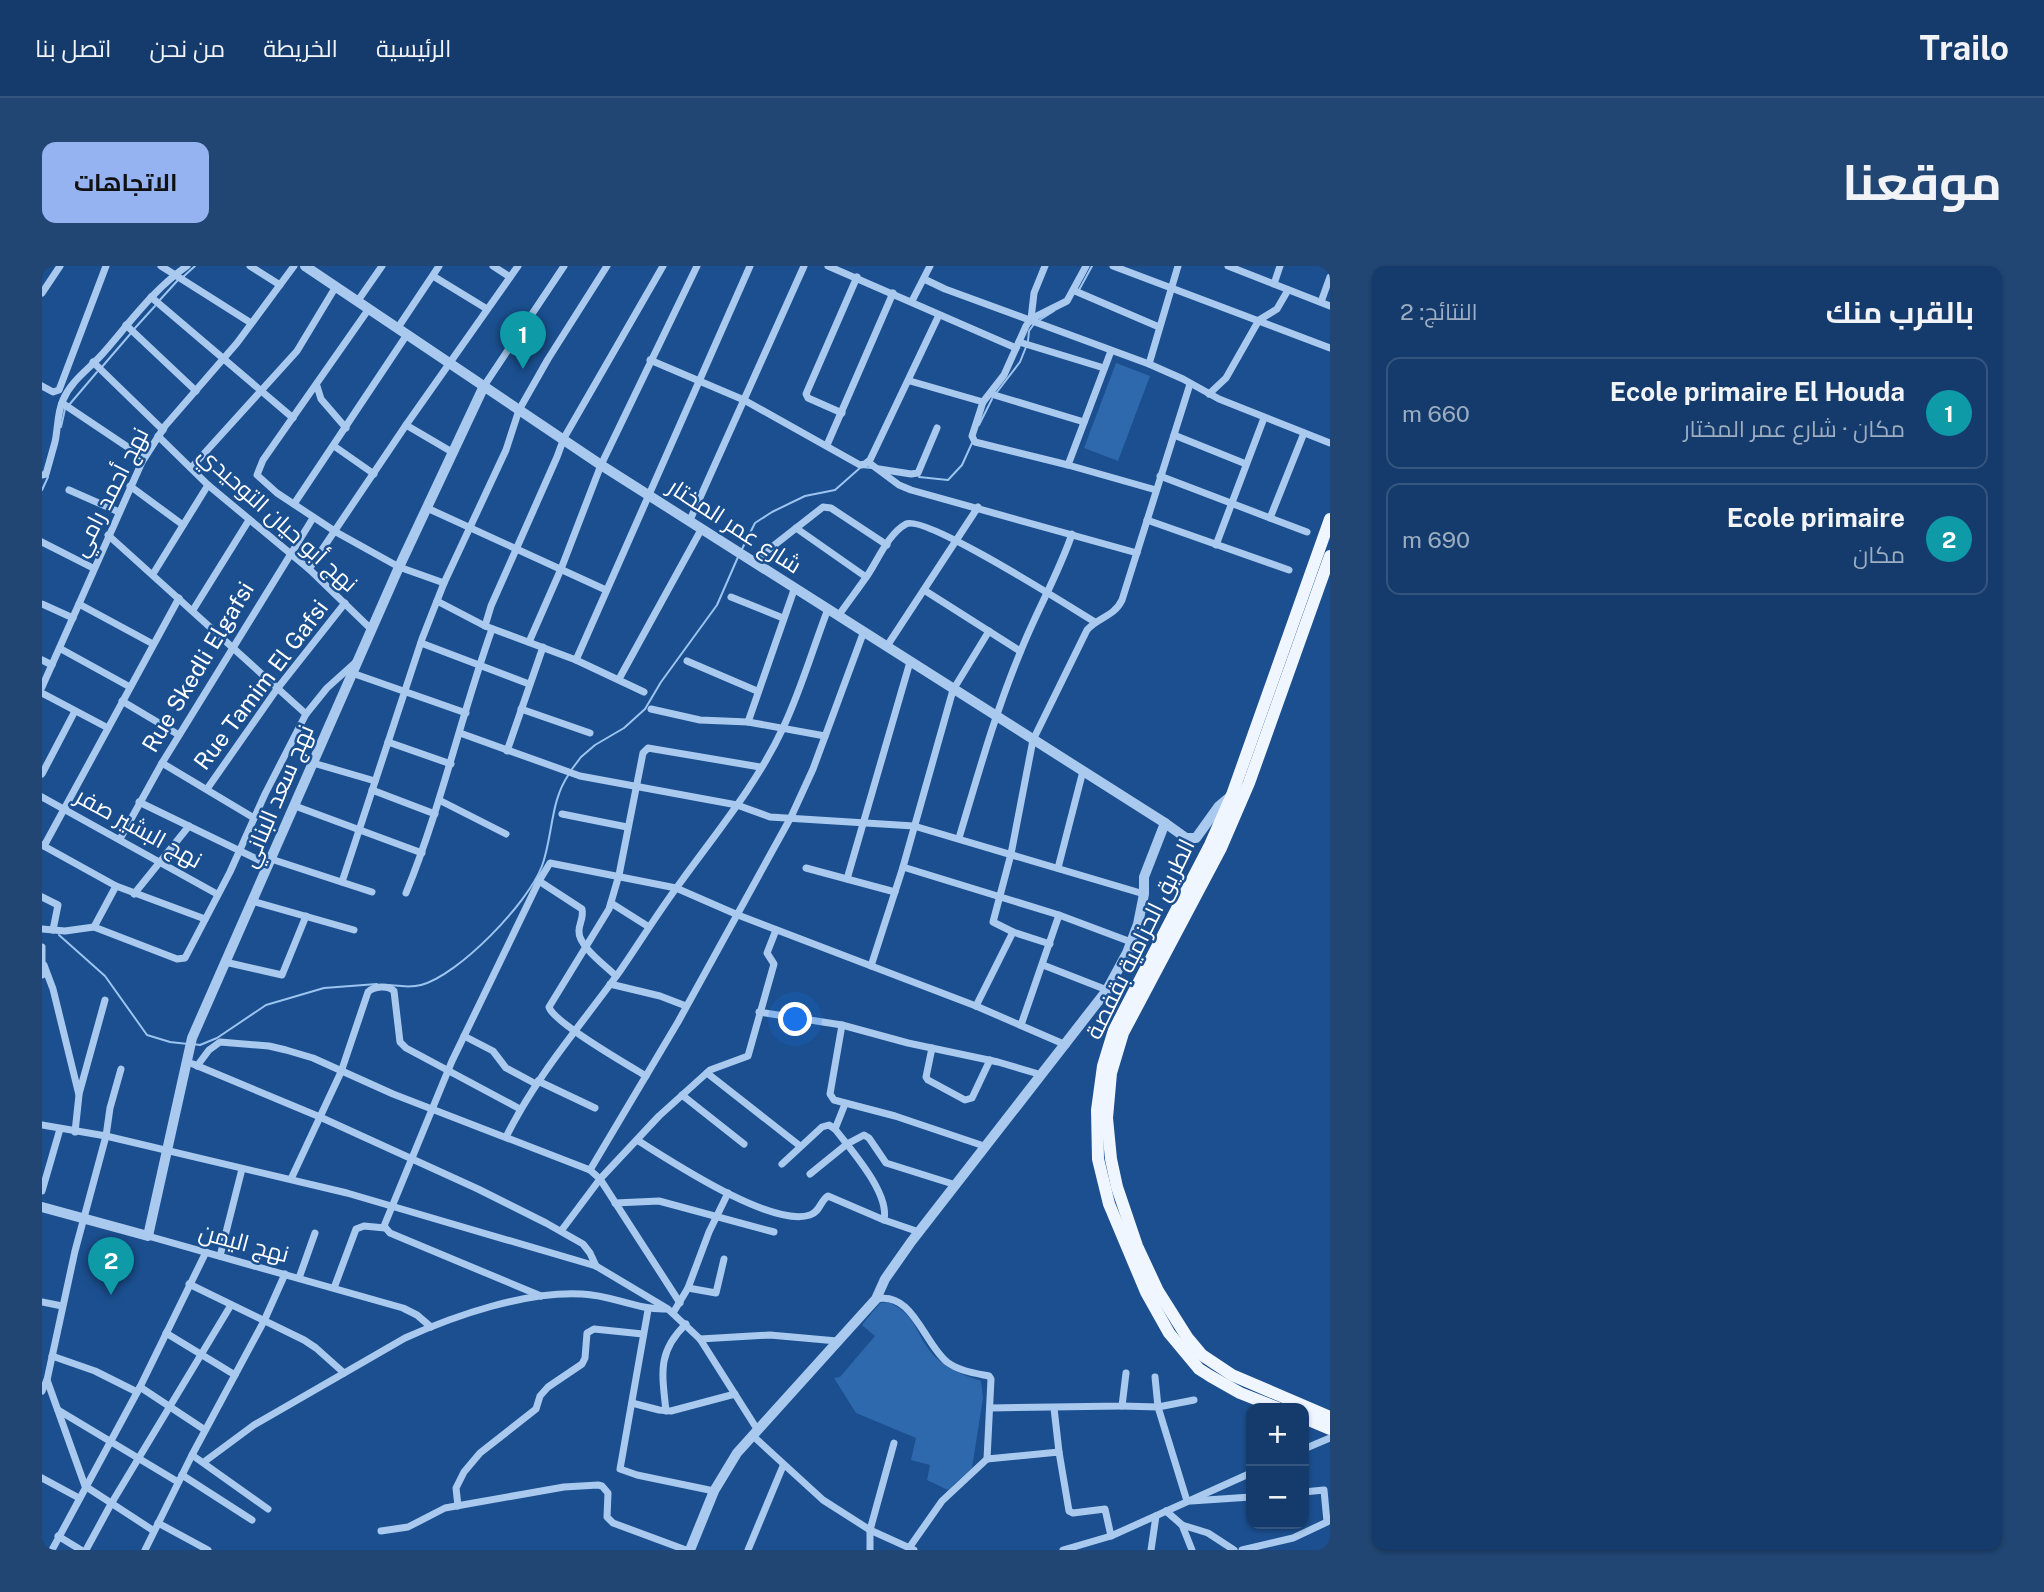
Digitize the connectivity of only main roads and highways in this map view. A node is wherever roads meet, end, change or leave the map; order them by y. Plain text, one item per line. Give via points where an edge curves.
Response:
1 (1330, 519) edge
2 (1330, 556) edge
3 (1265, 1403) edge
4 (1330, 1417) edge
5 (1309, 1420) edge
6 (1330, 1429) edge

1 - 3 main road, الطريق الحزامية بقفصة via 1232,795 1114,1030 1099,1088 1098,1159 1110,1205 1146,1292 1169,1333 1199,1368
2 - 4 main road, الطريق الحزامية بقفصة via 1249,783 1123,1032 1111,1073 1107,1118 1117,1187 1137,1245 1158,1291 1187,1337 1233,1376
5 - 6 main road

